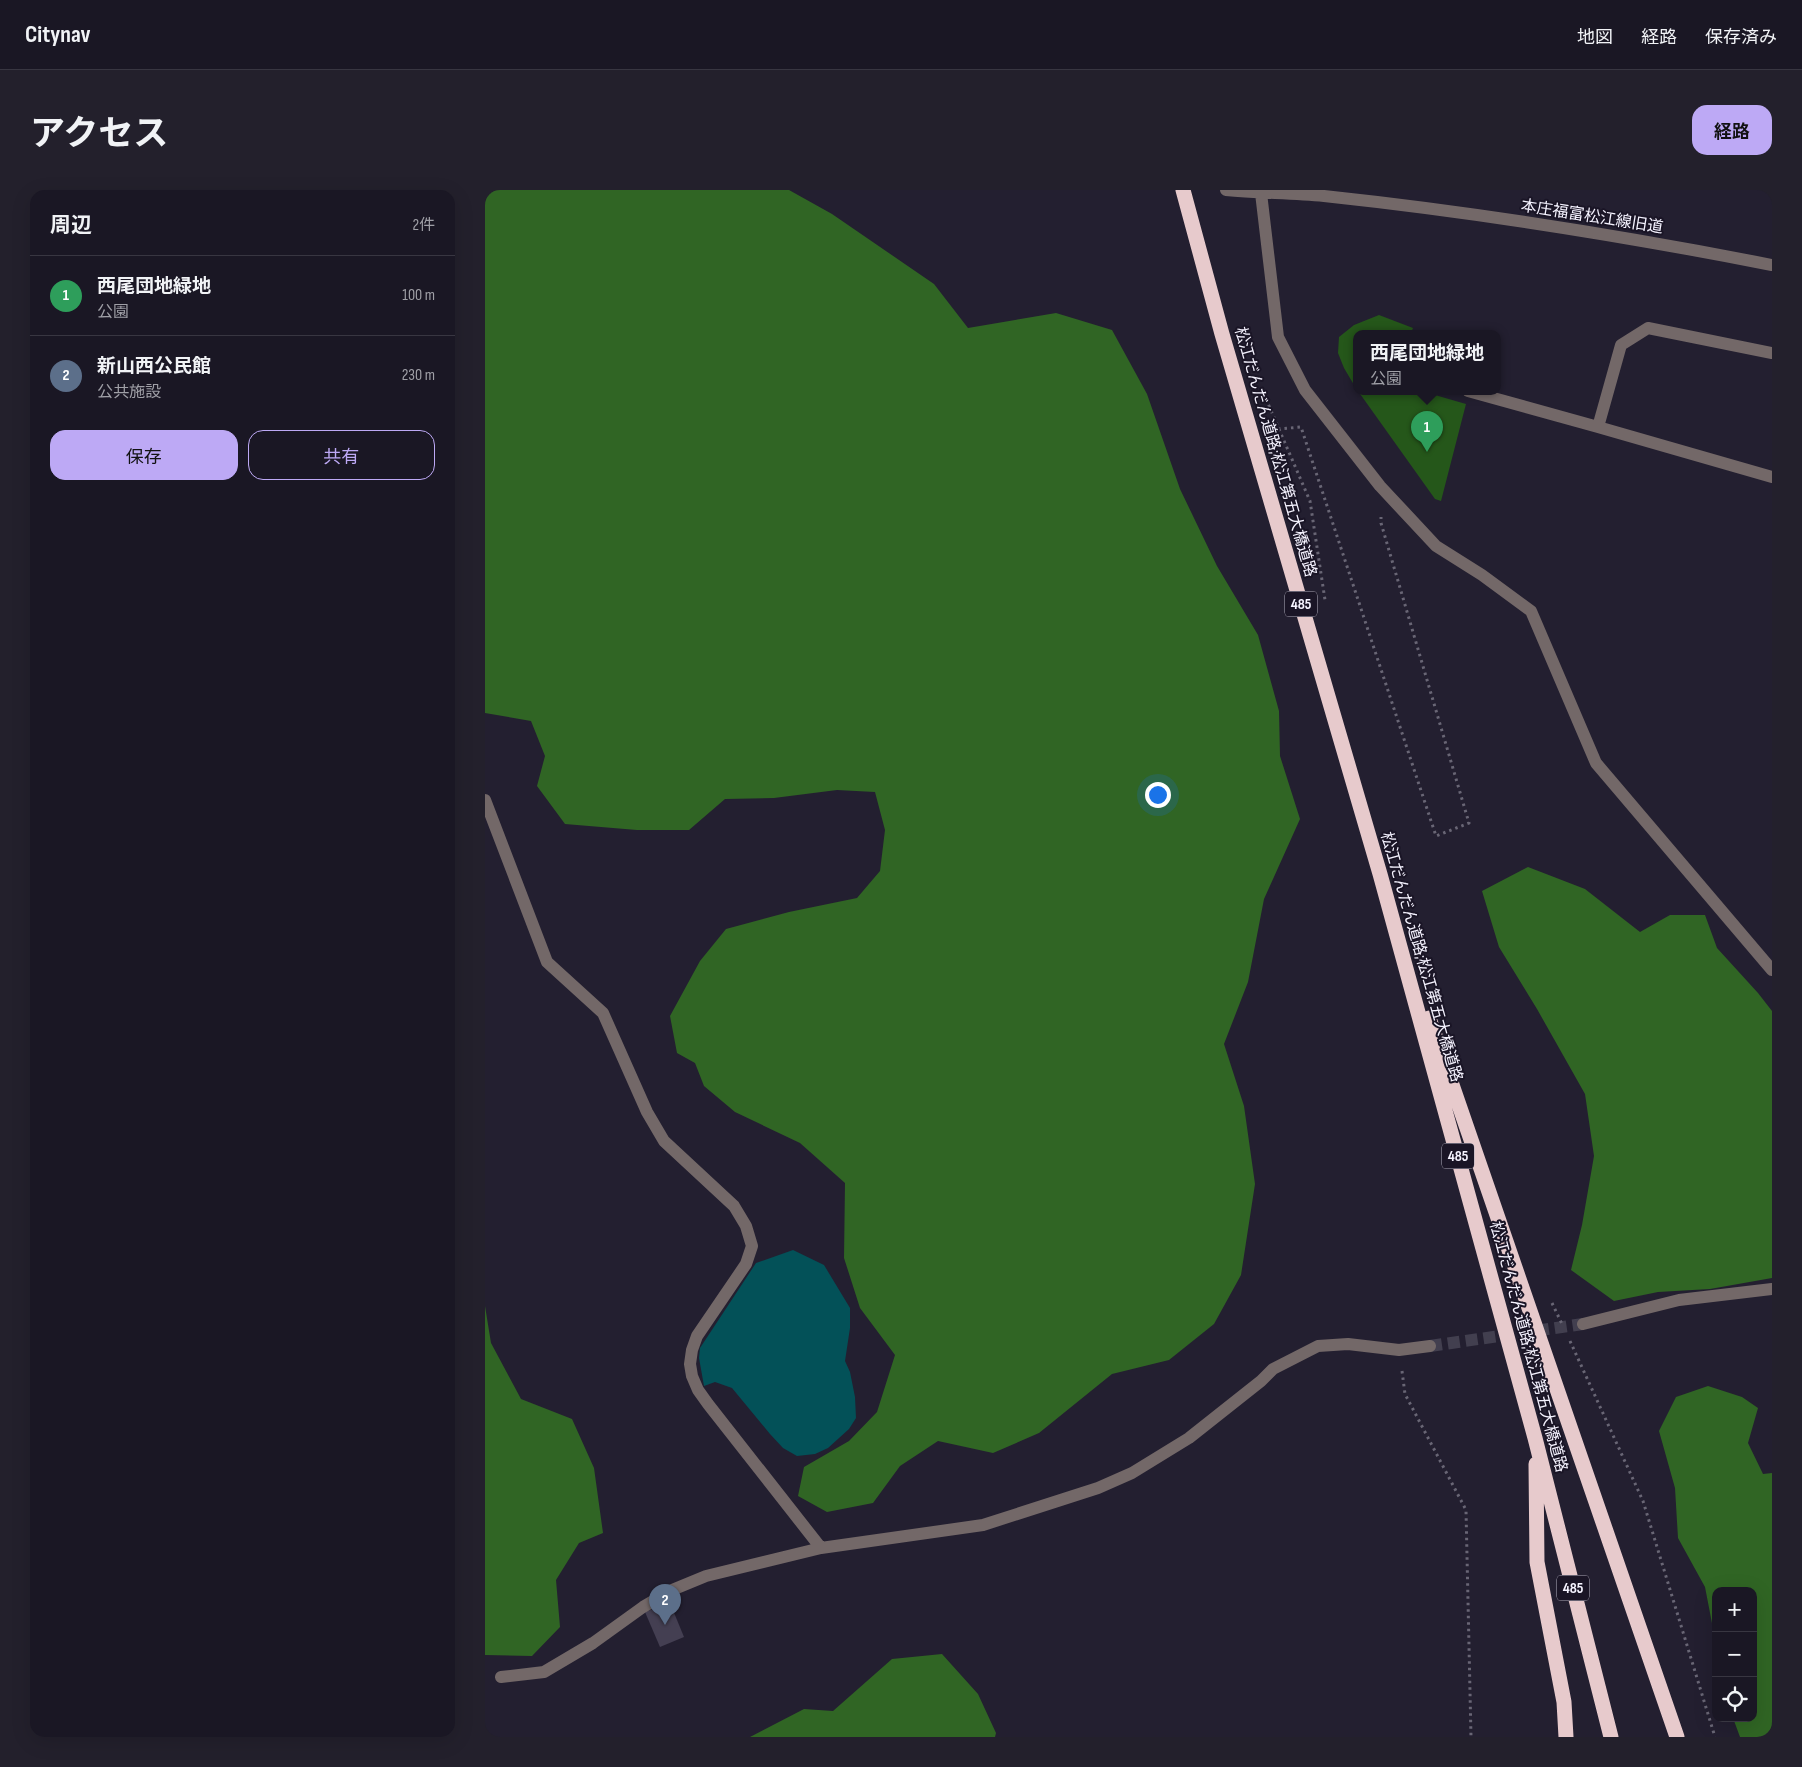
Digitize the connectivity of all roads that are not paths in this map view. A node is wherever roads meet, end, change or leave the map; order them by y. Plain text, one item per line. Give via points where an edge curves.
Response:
1 (1183, 190) edge
2 (1226, 190) edge
3 (1261, 193) junction
4 (1772, 265) edge
5 (1772, 352) edge
6 (1482, 395) edge
7 (1598, 428) junction
8 (1772, 477) edge
9 (485, 800) edge
10 (1380, 874) junction
11 (1772, 970) edge
12 (1772, 1289) edge
13 (1583, 1324) tunnel mouth
14 (1430, 1346) tunnel mouth
15 (1535, 1438) junction
16 (821, 1548) junction
17 (501, 1677) dead end
18 (1566, 1737) edge
19 (1611, 1737) edge
20 (1677, 1737) edge

1 - 10 highway, 松江だんだん道路;松江第五大橋道路 / 485
2 - 3 street, 本庄福富松江線旧道
3 - 4 street, 本庄福富松江線旧道 via 1322,196 1542,225
3 - 11 street via 1278,338 1305,390 1381,486 1436,546 1531,611 1595,763
5 - 7 street via 1649,328 1621,345
6 - 7 street
7 - 8 street
9 - 16 street via 547,962 603,1013 647,1112 664,1141 735,1206 746,1226 752,1246 746,1264 697,1336 690,1364 692,1376 708,1404
10 - 15 highway, 松江だんだん道路;松江第五大橋道路 / 485
10 - 20 highway
12 - 13 street via 1679,1300
14 - 16 street via 1399,1350 1348,1344 1318,1346 1273,1369 1189,1438 1132,1473 1098,1488 983,1525
15 - 18 highway via 1537,1562 1564,1702
15 - 19 highway, 松江だんだん道路;松江第五大橋道路 / 485
16 - 17 street via 705,1576 643,1607 593,1643 544,1672

